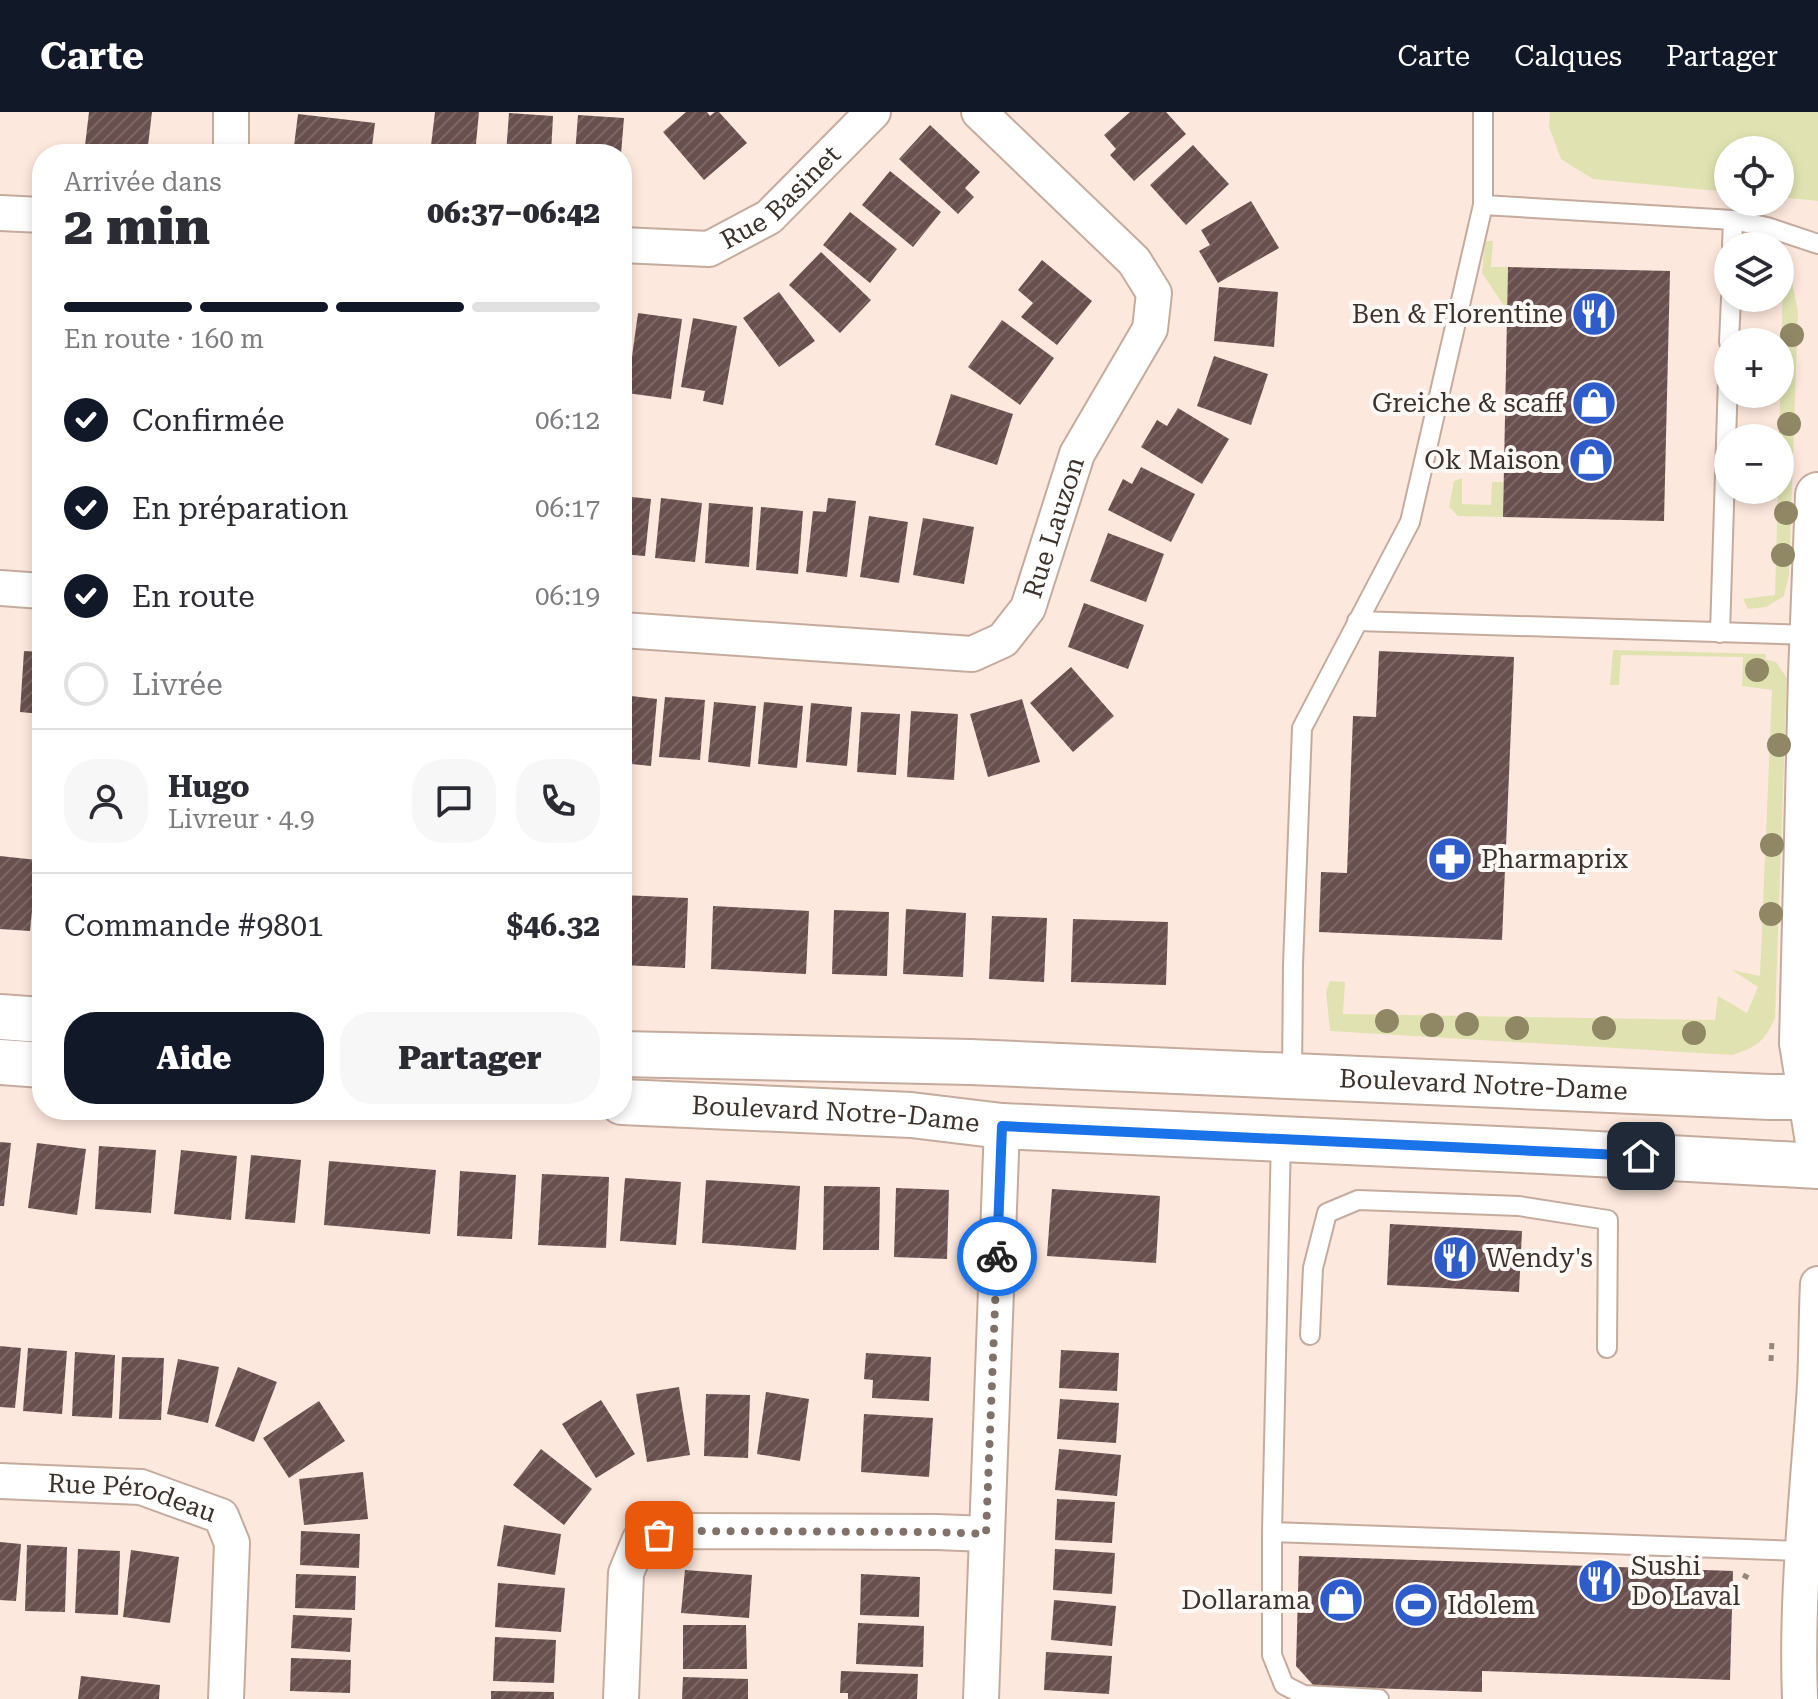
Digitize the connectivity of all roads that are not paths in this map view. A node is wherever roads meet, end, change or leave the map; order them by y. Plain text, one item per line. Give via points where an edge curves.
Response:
1 (231, 112) edge
2 (873, 112) edge
3 (979, 112) edge
4 (1483, 112) edge
5 (231, 144) edge
6 (1483, 205) junction
7 (0, 213) edge
8 (32, 215) edge
9 (1733, 220) junction
10 (1733, 232) edge
11 (1818, 244) edge
12 (632, 245) edge
13 (1727, 408) edge
14 (1818, 495) edge
15 (0, 588) edge
16 (32, 590) edge
17 (1357, 621) junction
18 (632, 631) edge
19 (1720, 633) junction
20 (1815, 635) edge
21 (0, 1017) edge
22 (32, 1019) edge
23 (632, 1054) edge
24 (0, 1062) edge
25 (32, 1064) edge
26 (1292, 1076) junction
27 (1814, 1097) edge
28 (632, 1102) edge
29 (1002, 1126) junction
30 (1281, 1138) junction
31 (1818, 1142) edge
32 (1818, 1166) edge
33 (1818, 1284) edge
34 (1310, 1335) dead end
35 (1607, 1348) dead end
36 (0, 1481) edge
37 (1272, 1532) junction
38 (986, 1534) junction
39 (1802, 1551) junction
40 (1303, 1697) edge
41 (226, 1699) edge
42 (621, 1699) edge
43 (981, 1699) edge
44 (1379, 1699) edge
45 (1800, 1699) edge

1 - 5 street
2 - 12 street, Rue Basinet via 769,217 709,249
3 - 18 street, Rue Lauzon via 1134,261 1154,293 1150,329 1077,454 1028,608 1003,640 972,654
4 - 6 lane
6 - 9 lane
6 - 17 lane via 1410,522
7 - 8 street
9 - 10 lane
9 - 11 lane
13 - 19 lane
14 - 20 street
15 - 16 street
17 - 19 lane
17 - 26 lane via 1302,728
19 - 20 lane
20 - 27 street via 1802,1043
21 - 22 street
23 - 26 street, Boulevard Notre-Dame
24 - 25 street
26 - 27 street, Boulevard Notre-Dame
27 - 31 street
28 - 29 street, Boulevard Notre-Dame via 911,1115
29 - 30 street, Boulevard Notre-Dame
29 - 38 street
30 - 32 street, Boulevard Notre-Dame
30 - 37 lane
33 - 39 street
34 - 35 lane via 1313,1268 1327,1213 1358,1200 1519,1206 1608,1220
36 - 41 street, Rue Pérodeau via 141,1487 221,1516 232,1543
37 - 39 lane
37 - 40 lane via 1272,1655 1284,1685
38 - 42 street via 678,1531 640,1539 626,1573
38 - 43 street
39 - 45 street
40 - 44 lane

